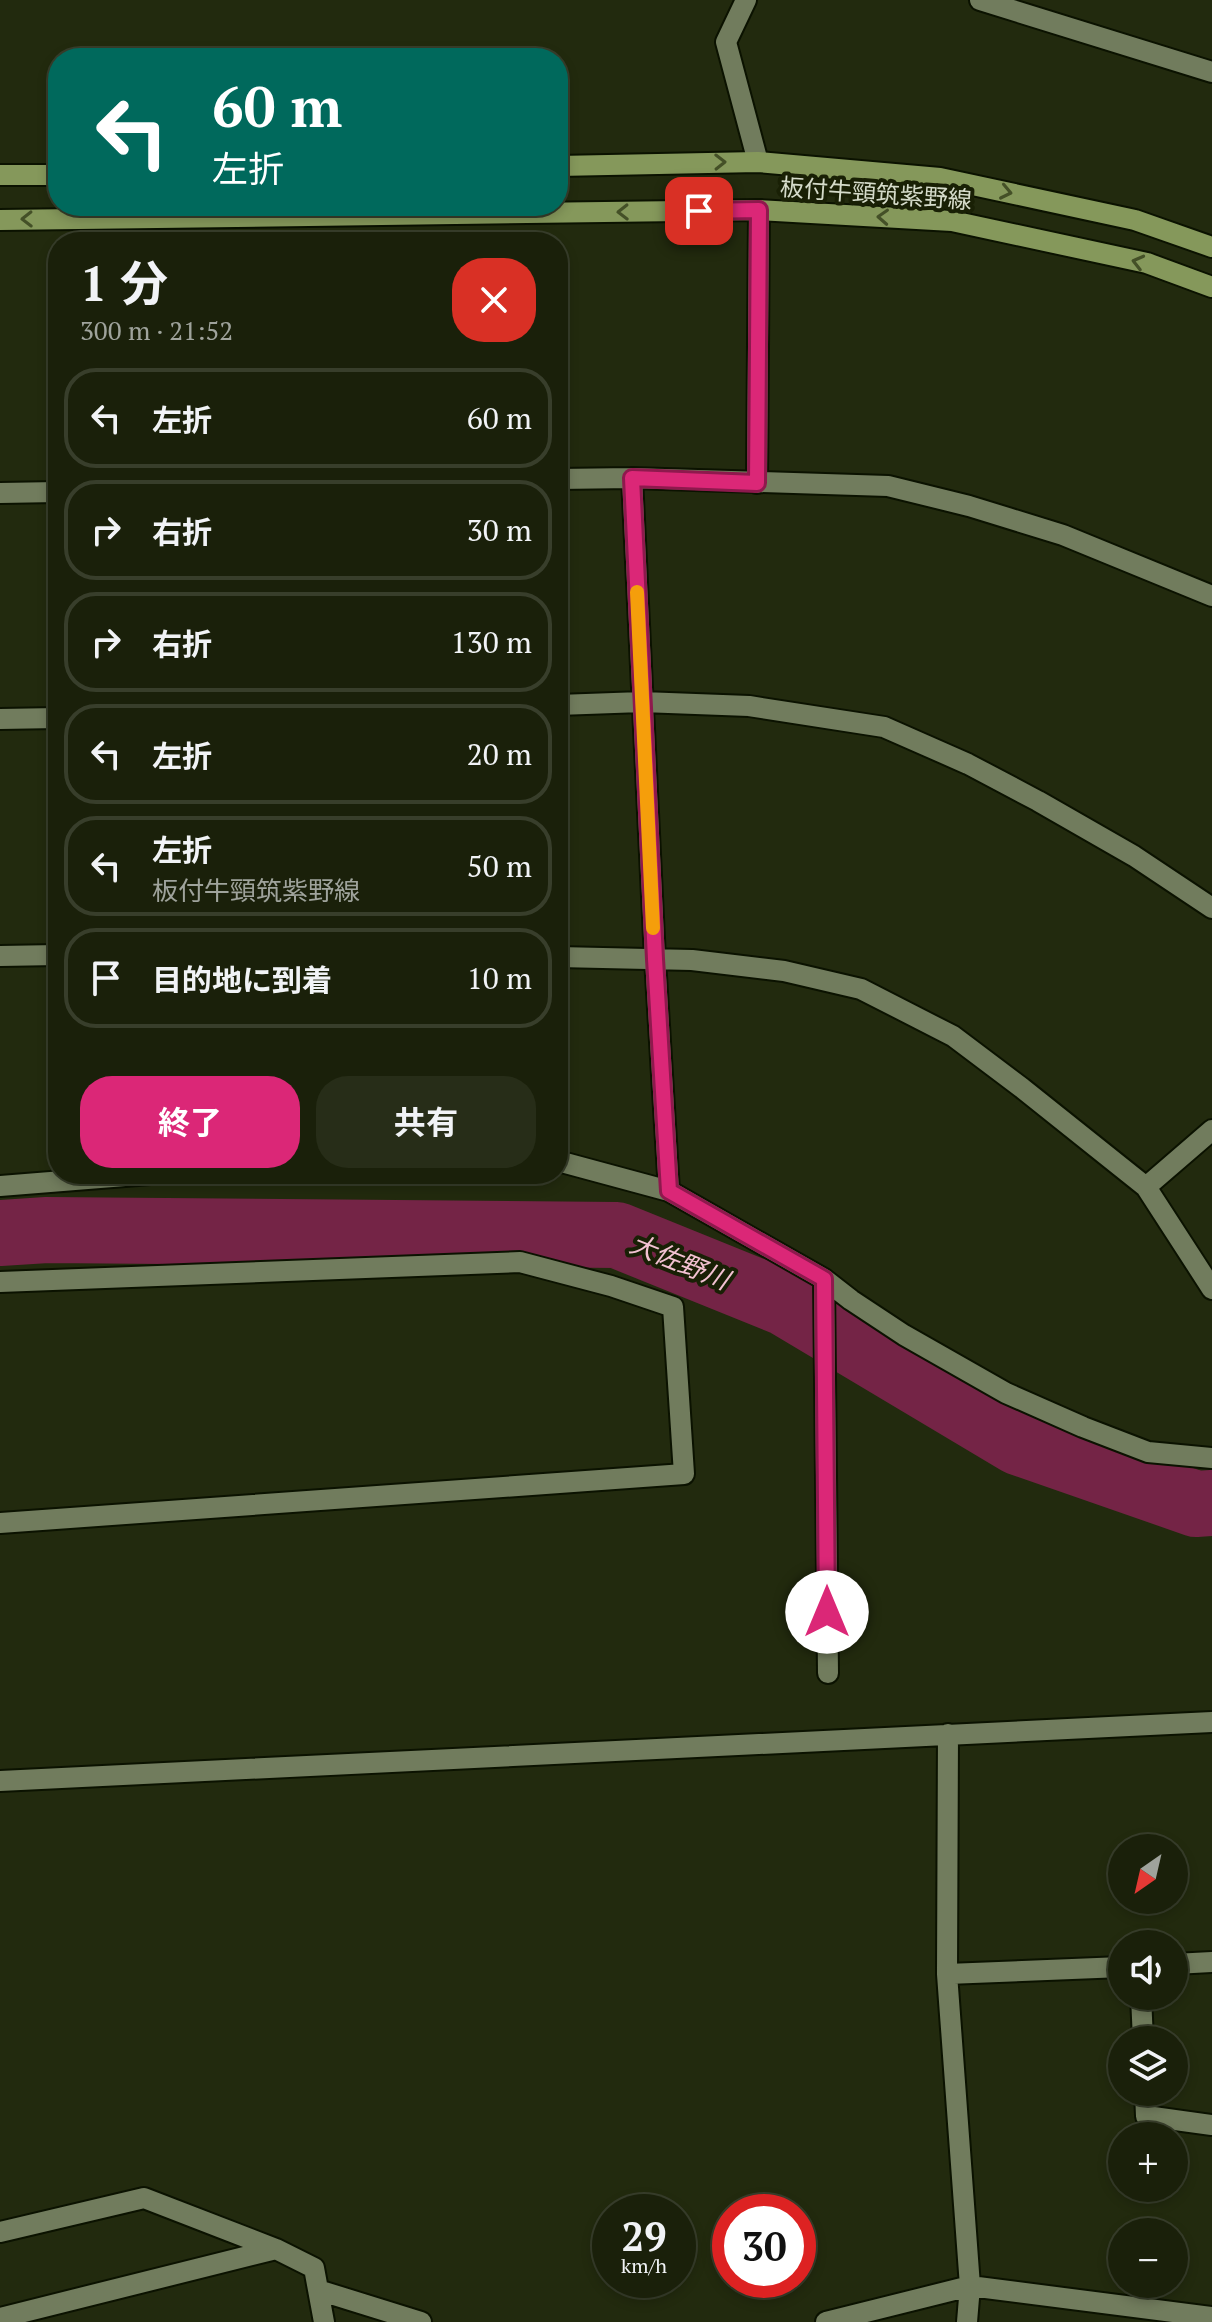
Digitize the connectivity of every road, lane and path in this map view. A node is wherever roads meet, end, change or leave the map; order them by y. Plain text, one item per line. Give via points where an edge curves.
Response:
1 (746, 0) edge
2 (980, 0) edge
3 (1212, 72) edge
4 (758, 162) junction
5 (568, 166) edge
6 (0, 175) edge
7 (48, 175) edge
8 (759, 210) junction
9 (568, 213) edge
10 (304, 216) edge
11 (0, 220) edge
12 (1212, 247) edge
13 (1212, 287) edge
14 (632, 478) junction
15 (568, 479) edge
16 (757, 483) junction
17 (48, 492) edge
18 (0, 493) edge
19 (1212, 596) edge
20 (642, 702) junction
21 (568, 705) edge
22 (48, 718) edge
23 (0, 719) edge
24 (1212, 908) edge
25 (48, 955) edge
26 (0, 956) edge
27 (568, 957) edge
28 (655, 959) junction
29 (1212, 1130) edge
30 (568, 1164) edge
31 (48, 1182) edge
32 (0, 1186) edge
33 (1146, 1187) junction
34 (669, 1191) junction
35 (824, 1279) junction
36 (0, 1282) edge
37 (1212, 1289) edge
38 (1212, 1458) edge
39 (0, 1523) edge
40 (828, 1673) dead end
41 (1212, 1722) edge
42 (948, 1734) junction
43 (0, 1781) edge
44 (1212, 1962) edge
45 (1188, 1963) edge
46 (1108, 1968) edge
47 (947, 1974) junction
48 (1146, 2106) edge
49 (1212, 2125) edge
50 (0, 2232) edge
51 (276, 2249) junction
52 (970, 2286) junction
53 (318, 2290) junction
54 (1212, 2317) edge
55 (0, 2318) edge
56 (324, 2322) edge
57 (421, 2322) edge
58 (826, 2322) edge
59 (967, 2322) edge

1 - 4 street via 726,42
2 - 3 street
5 -> 4 main road, 板付牛頸筑紫野線
4 -> 12 main road, 板付牛頸筑紫野線 via 940,178 1135,220
6 - 7 main road
8 -> 9 main road, 板付牛頸筑紫野線
13 -> 8 main road, 板付牛頸筑紫野線 via 1147,263 952,221
8 - 16 street
10 -> 11 main road, 板付牛頸筑紫野線
14 - 15 street
14 - 16 street
14 - 20 street
16 - 19 street via 888,486 969,506 1063,535
17 - 18 street
20 - 21 street
20 - 24 street via 749,706 884,727 1038,801
20 - 28 street
22 - 23 street
25 - 26 street
27 - 28 street
28 - 33 street via 784,971 861,989 953,1036
28 - 34 street
29 - 33 street
30 - 34 street
31 - 32 street
33 - 37 street
34 - 35 street
35 - 38 street via 904,1335 1006,1393 1148,1452
35 - 40 street
36 - 39 street via 520,1262 611,1286 673,1307 684,1474
41 - 42 street
42 - 43 street
42 - 47 street
44 - 45 street
46 - 47 street
47 - 52 street
48 - 49 street via 1146,2116
50 - 51 street via 144,2198
51 - 53 street via 314,2268
51 - 55 street
52 - 54 street
52 - 58 street
52 - 59 street
53 - 56 street
53 - 57 street

